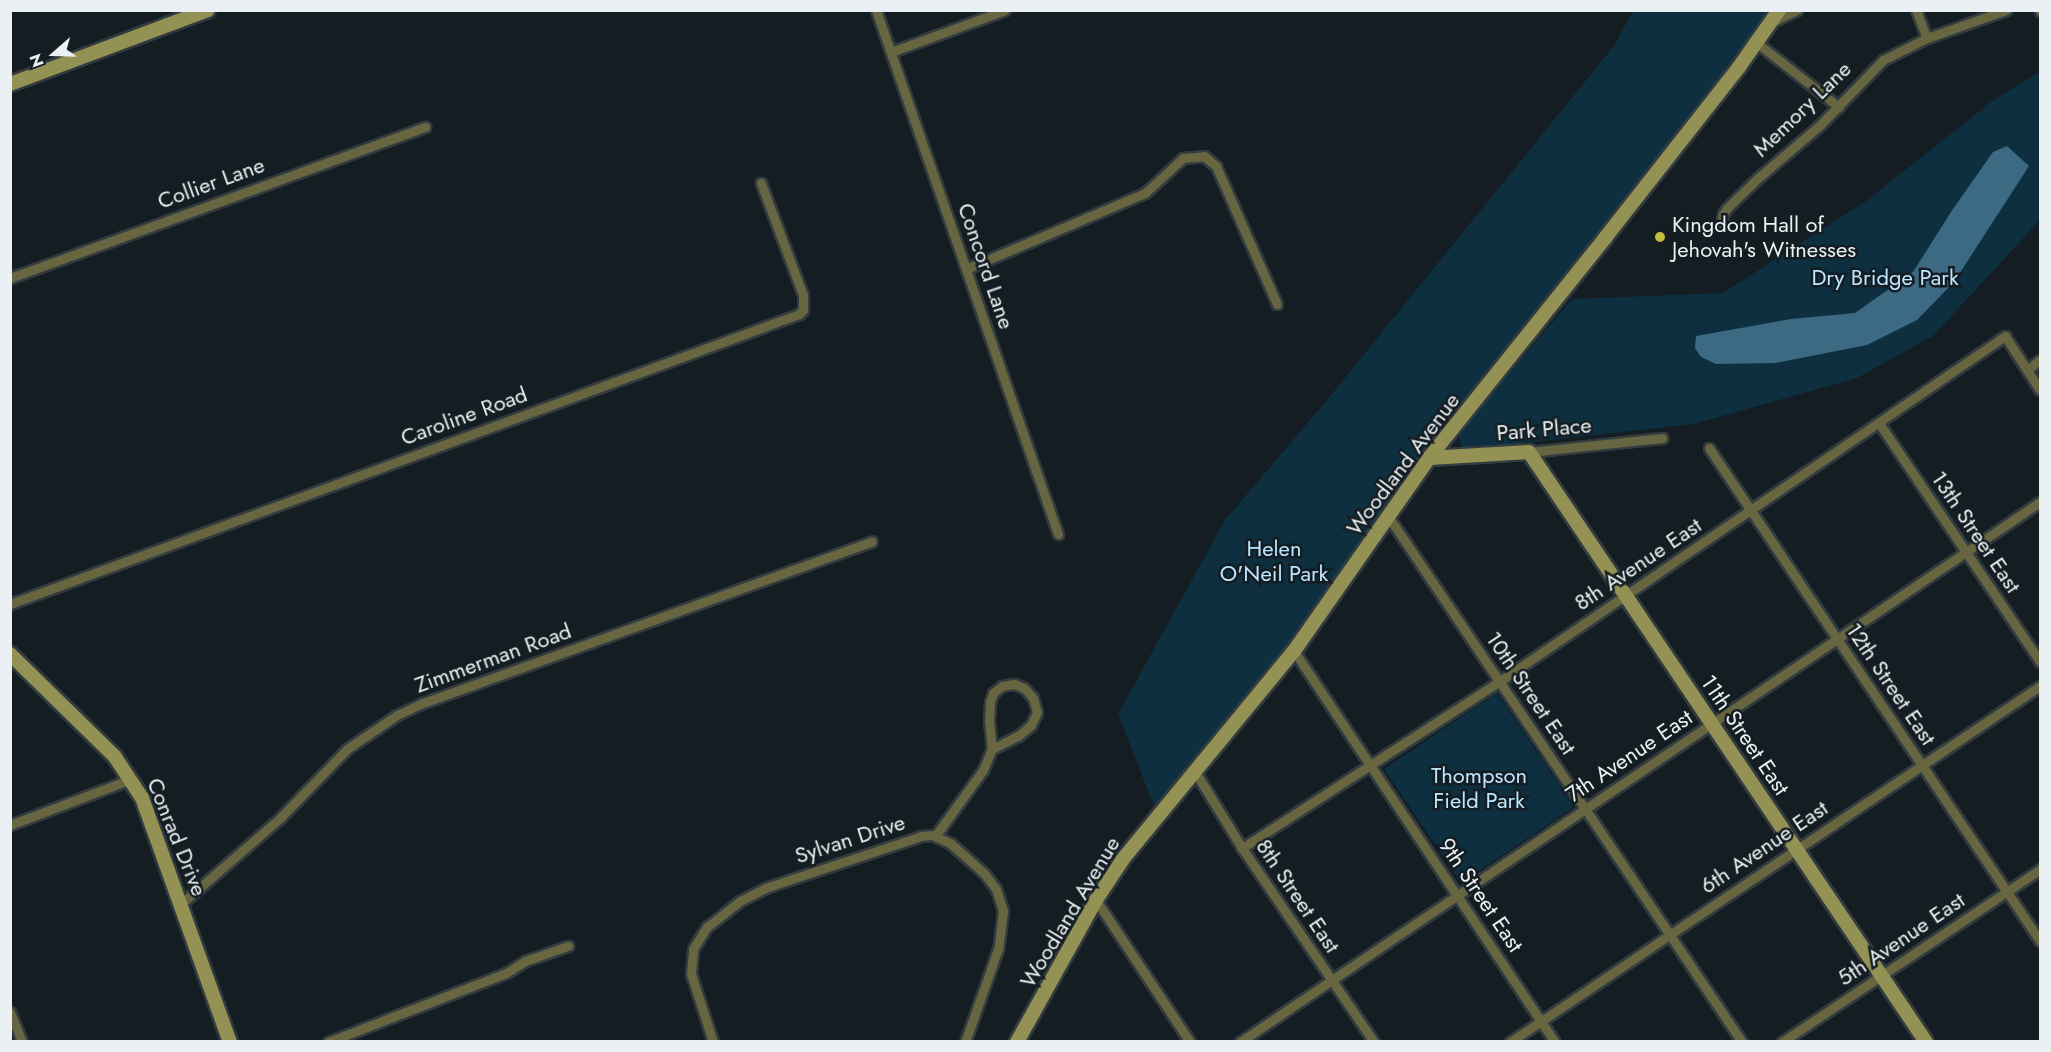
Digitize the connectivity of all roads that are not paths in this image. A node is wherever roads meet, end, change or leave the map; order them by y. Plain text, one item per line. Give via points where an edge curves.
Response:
1 (208, 10) edge
2 (876, 10) edge
3 (1005, 10) edge
4 (1797, 10) edge
5 (1916, 10) edge
6 (2006, 10) edge
7 (1776, 16) edge
8 (1927, 38) junction
9 (1757, 43) junction
10 (891, 52) junction
11 (10, 84) edge
12 (1839, 107) junction
13 (425, 127) dead end
14 (761, 183) dead end
15 (1721, 226) dead end
16 (966, 269) junction
17 (10, 278) edge
18 (1277, 304) dead end
19 (2040, 360) edge
20 (2027, 370) junction
21 (2040, 390) edge
22 (1879, 423) junction
23 (1662, 438) dead end
24 (1709, 448) dead end
25 (1529, 452) junction
26 (1429, 458) junction
27 (2040, 502) edge
28 (1751, 512) junction
29 (1388, 516) junction
30 (1058, 534) dead end
31 (872, 541) dead end
32 (1966, 552) junction
33 (1626, 596) junction
34 (10, 604) edge
35 (1838, 639) junction
36 (1294, 651) junction
37 (10, 654) edge
38 (2040, 662) edge
39 (1500, 681) junction
40 (2040, 686) edge
41 (1712, 724) junction
42 (992, 749) junction
43 (1370, 765) junction
44 (1922, 765) junction
45 (1194, 770) junction
46 (131, 779) junction
47 (1585, 808) junction
48 (10, 825) edge
49 (936, 836) junction
50 (1242, 848) junction
51 (1797, 849) junction
52 (2040, 869) edge
53 (2007, 891) junction
54 (1457, 895) junction
55 (1096, 900) junction
56 (182, 903) junction
57 (1670, 934) junction
58 (2040, 941) edge
59 (568, 946) dead end
60 (1882, 976) junction
61 (1332, 980) junction
62 (10, 1012) edge
63 (1541, 1020) junction
64 (22, 1041) edge
65 (230, 1041) edge
66 (328, 1041) edge
67 (713, 1041) edge
68 (965, 1041) edge
69 (1017, 1041) edge
70 (1190, 1041) edge
71 (1240, 1041) edge
72 (1374, 1041) edge
73 (1510, 1041) edge
74 (1556, 1041) edge
75 (1742, 1041) edge
76 (1782, 1041) edge
77 (1926, 1041) edge

1 - 11 street
2 - 10 street, Concord Lane
3 - 10 street
4 - 7 street
5 - 8 street
6 - 8 street, Memory Lane
7 - 9 street, Woodland Avenue
8 - 12 street, Memory Lane via 1883,60
9 - 12 street
9 - 26 street, Woodland Avenue
10 - 16 street, Concord Lane
12 - 15 street, Memory Lane via 1727,208
13 - 17 street, Collier Lane
14 - 34 street, Caroline Road via 803,295 803,310 798,314
16 - 18 street via 1145,193 1183,158 1204,156 1215,166
16 - 30 street, Concord Lane
19 - 20 street
20 - 21 street
20 - 22 street, 8th Avenue East via 2005,336
22 - 28 street, 8th Avenue East
22 - 32 street, 13th Street East
23 - 25 street, Park Place
24 - 28 street, 12th Street East
25 - 26 street, Park Place
25 - 33 street, 11th Street East
26 - 29 street, Woodland Avenue
27 - 32 street, 7th Avenue East
28 - 33 street, 8th Avenue East
28 - 35 street, 12th Street East
29 - 36 street, Woodland Avenue
29 - 39 street, 10th Street East
31 - 56 street, Zimmerman Road via 397,715 347,749 280,818
32 - 35 street, 7th Avenue East
32 - 38 street, 13th Street East
33 - 39 street, 8th Avenue East
33 - 41 street, 11th Street East
35 - 41 street, 7th Avenue East
35 - 44 street, 12th Street East
36 - 43 street, 9th Street East
36 - 45 street, Woodland Avenue
37 - 46 street, Conrad Drive via 94,735
39 - 43 street, 8th Avenue East
39 - 47 street, 10th Street East
40 - 44 street, 6th Avenue East
41 - 47 street, 7th Avenue East
41 - 51 street, 11th Street East
42 - 42 street via 989,721 993,693 1014,684 1024,688 1033,698 1037,712 1031,725
42 - 49 street via 983,770
43 - 50 street, 8th Avenue East
43 - 54 street, 9th Street East
44 - 51 street, 6th Avenue East
44 - 53 street, 12th Street East
45 - 50 street, 8th Street East
45 - 55 street, Woodland Avenue via 1123,859
46 - 48 street
46 - 56 street, Conrad Drive via 153,821
47 - 54 street, 7th Avenue East
47 - 57 street, 10th Street East
49 - 67 street, Sylvan Drive via 921,836 792,877 752,894 717,918 698,938 690,961 694,987
49 - 68 street, Sylvan Drive via 984,873 996,889 1003,911 998,949
50 - 61 street, 8th Street East
51 - 57 street, 6th Avenue East
51 - 60 street, 11th Street East
52 - 53 street, 5th Avenue East
53 - 58 street, 12th Street East
53 - 60 street, 5th Avenue East
54 - 61 street, 7th Avenue East
54 - 63 street, 9th Street East
55 - 69 street, Woodland Avenue
55 - 70 street
56 - 65 street, Conrad Drive
57 - 63 street, 6th Avenue East
57 - 75 street, 10th Street East
59 - 66 street
60 - 76 street, 5th Avenue East
60 - 77 street, 11th Street East
61 - 71 street, 7th Avenue East
61 - 72 street, 8th Street East
62 - 64 street
63 - 73 street, 6th Avenue East
63 - 74 street, 9th Street East

